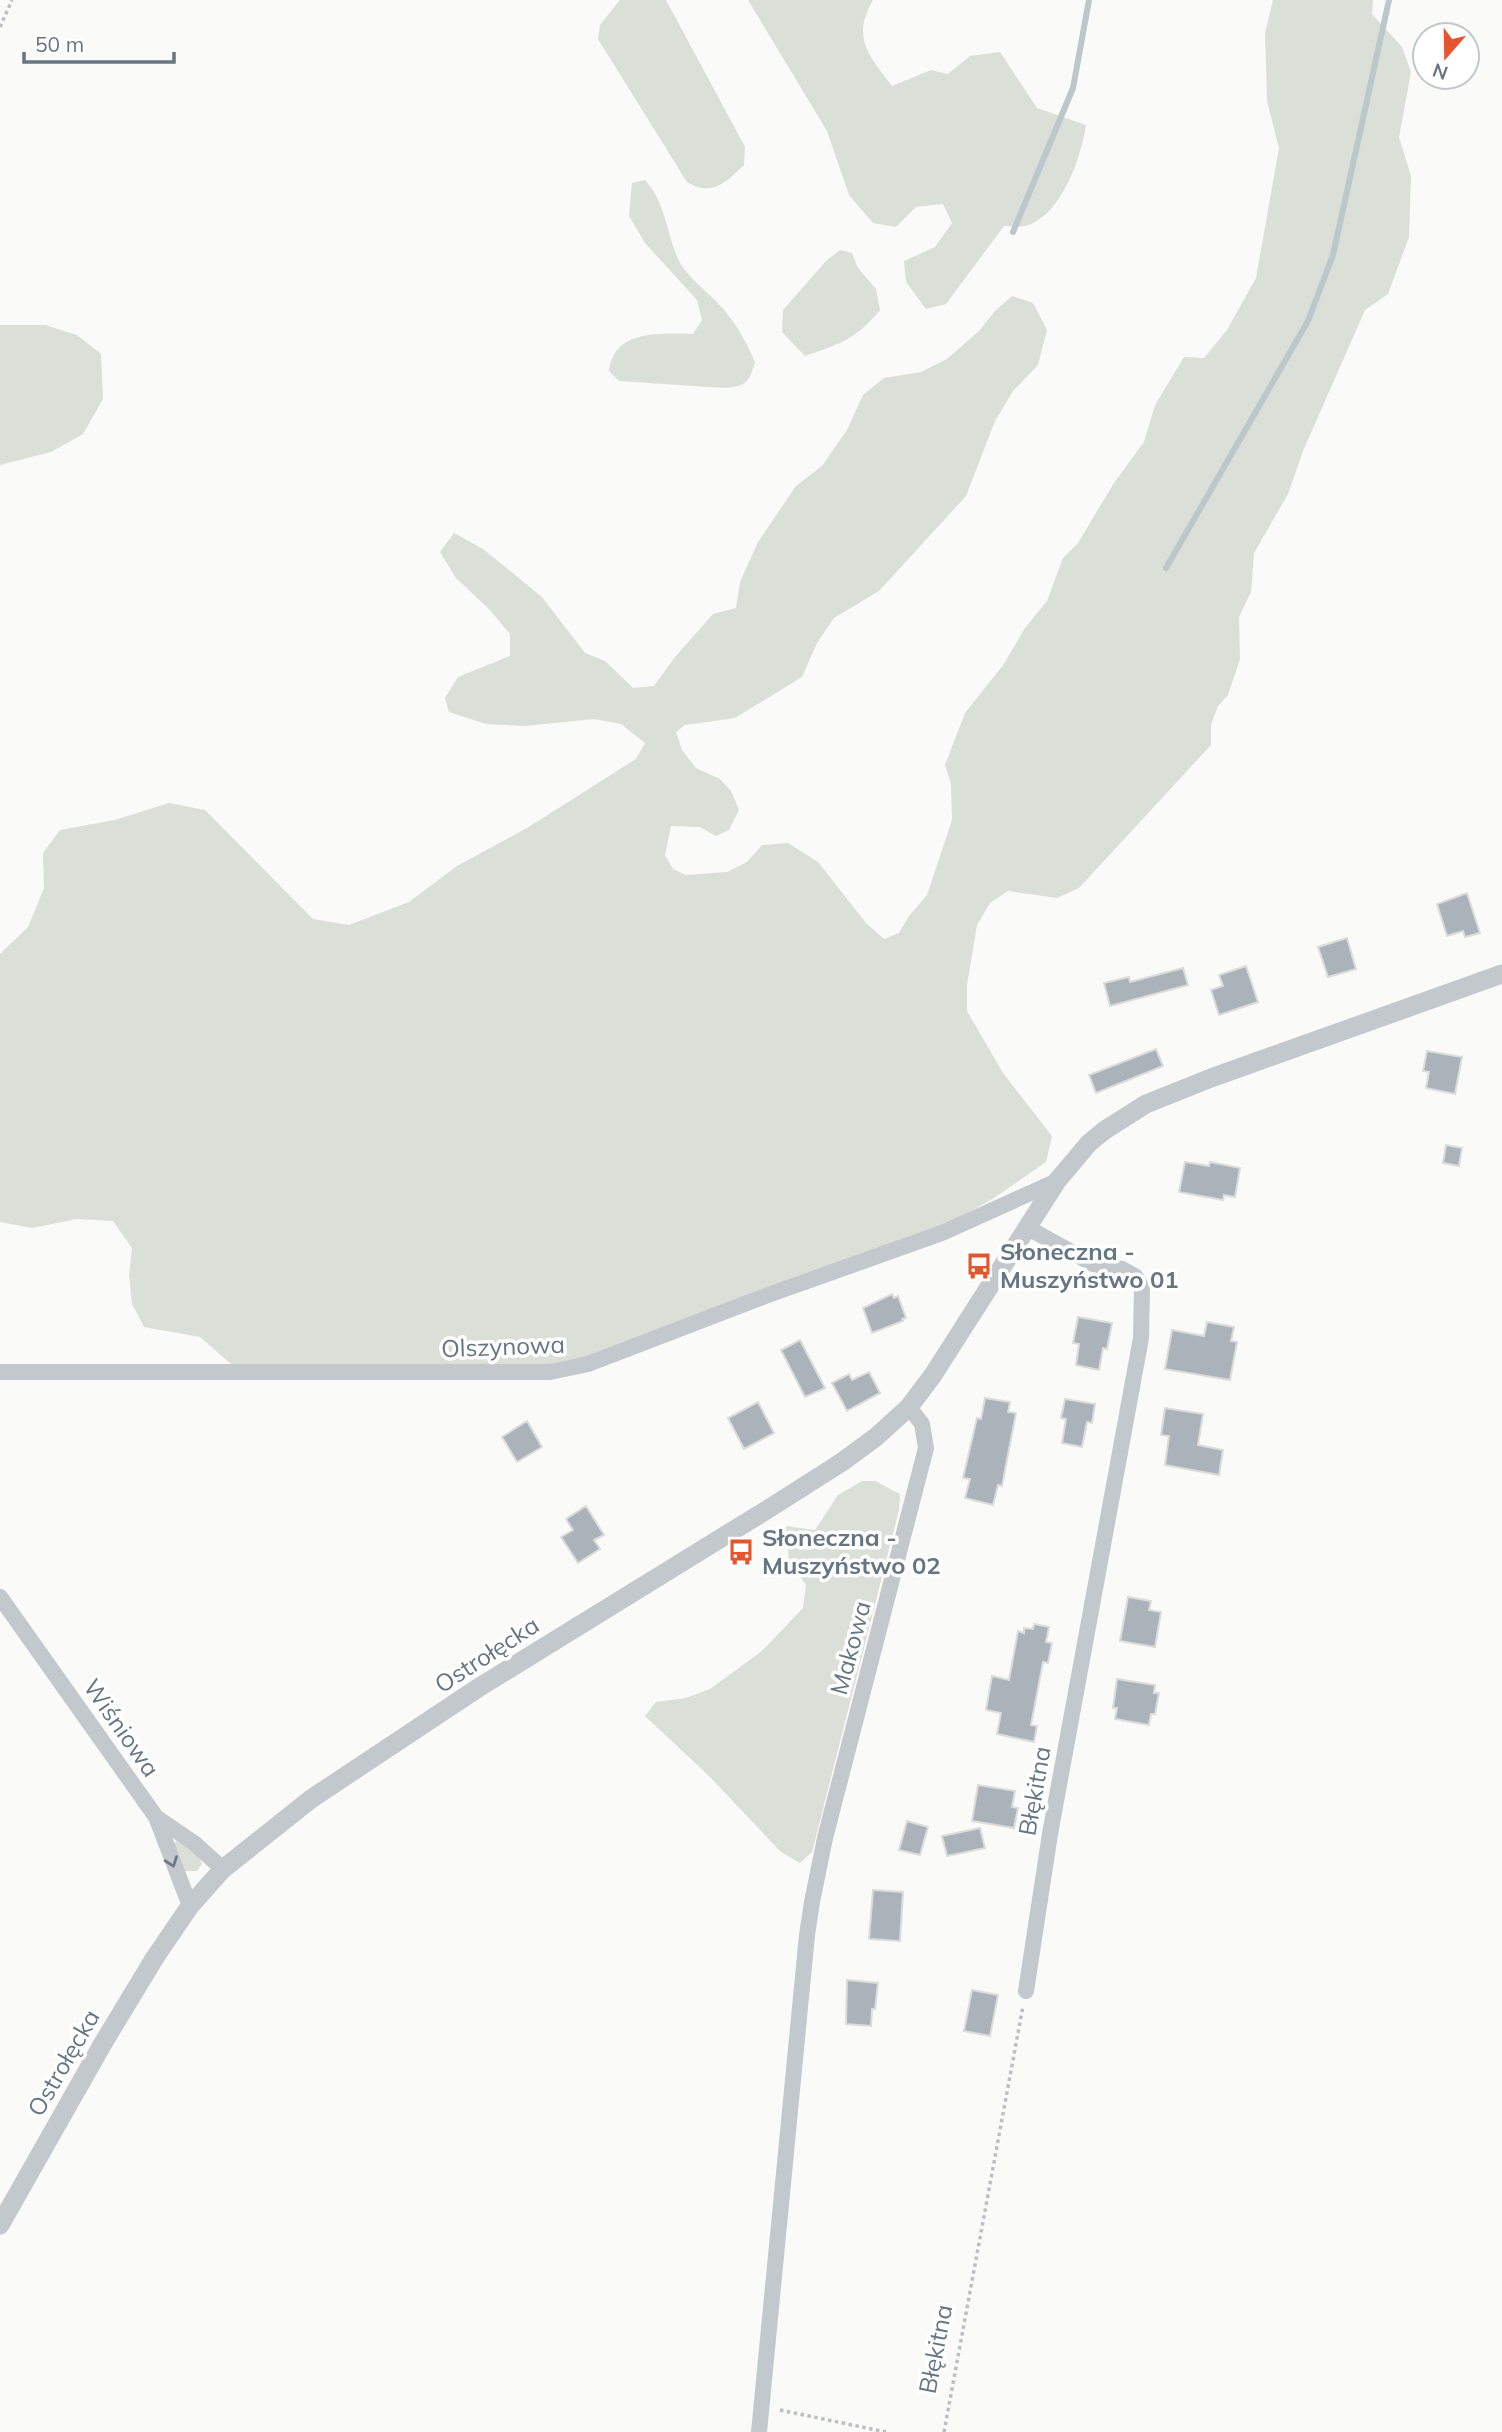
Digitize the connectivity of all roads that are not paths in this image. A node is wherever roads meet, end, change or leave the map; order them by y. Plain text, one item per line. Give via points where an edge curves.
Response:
1 (1502, 974) edge
2 (1057, 1181) junction
3 (1028, 1227) junction
4 (0, 1372) edge
5 (909, 1407) junction
6 (0, 1597) edge
7 (156, 1817) junction
8 (223, 1869) junction
9 (190, 1906) junction
10 (1026, 1991) road end
11 (0, 2225) edge
12 (759, 2432) edge

1 - 2 street, Ostrołęcka via 1146,1104 1089,1143
2 - 3 street, Ostrołęcka
2 - 4 street, Olszynowa via 942,1234 566,1370
3 - 5 street, Ostrołęcka
3 - 10 street, Błękitna via 1094,1264 1122,1269 1135,1276 1142,1288 1141,1338 1049,1834
5 - 8 street, Ostrołęcka via 842,1462 478,1688 312,1799
5 - 12 street, Makowa via 922,1424 926,1448 819,1864 807,1935
6 - 7 street, Wiśniowa
7 - 8 street, Wiśniowa
7 -> 9 street
8 - 9 street, Ostrołęcka
9 - 11 street, Ostrołęcka via 102,2045

